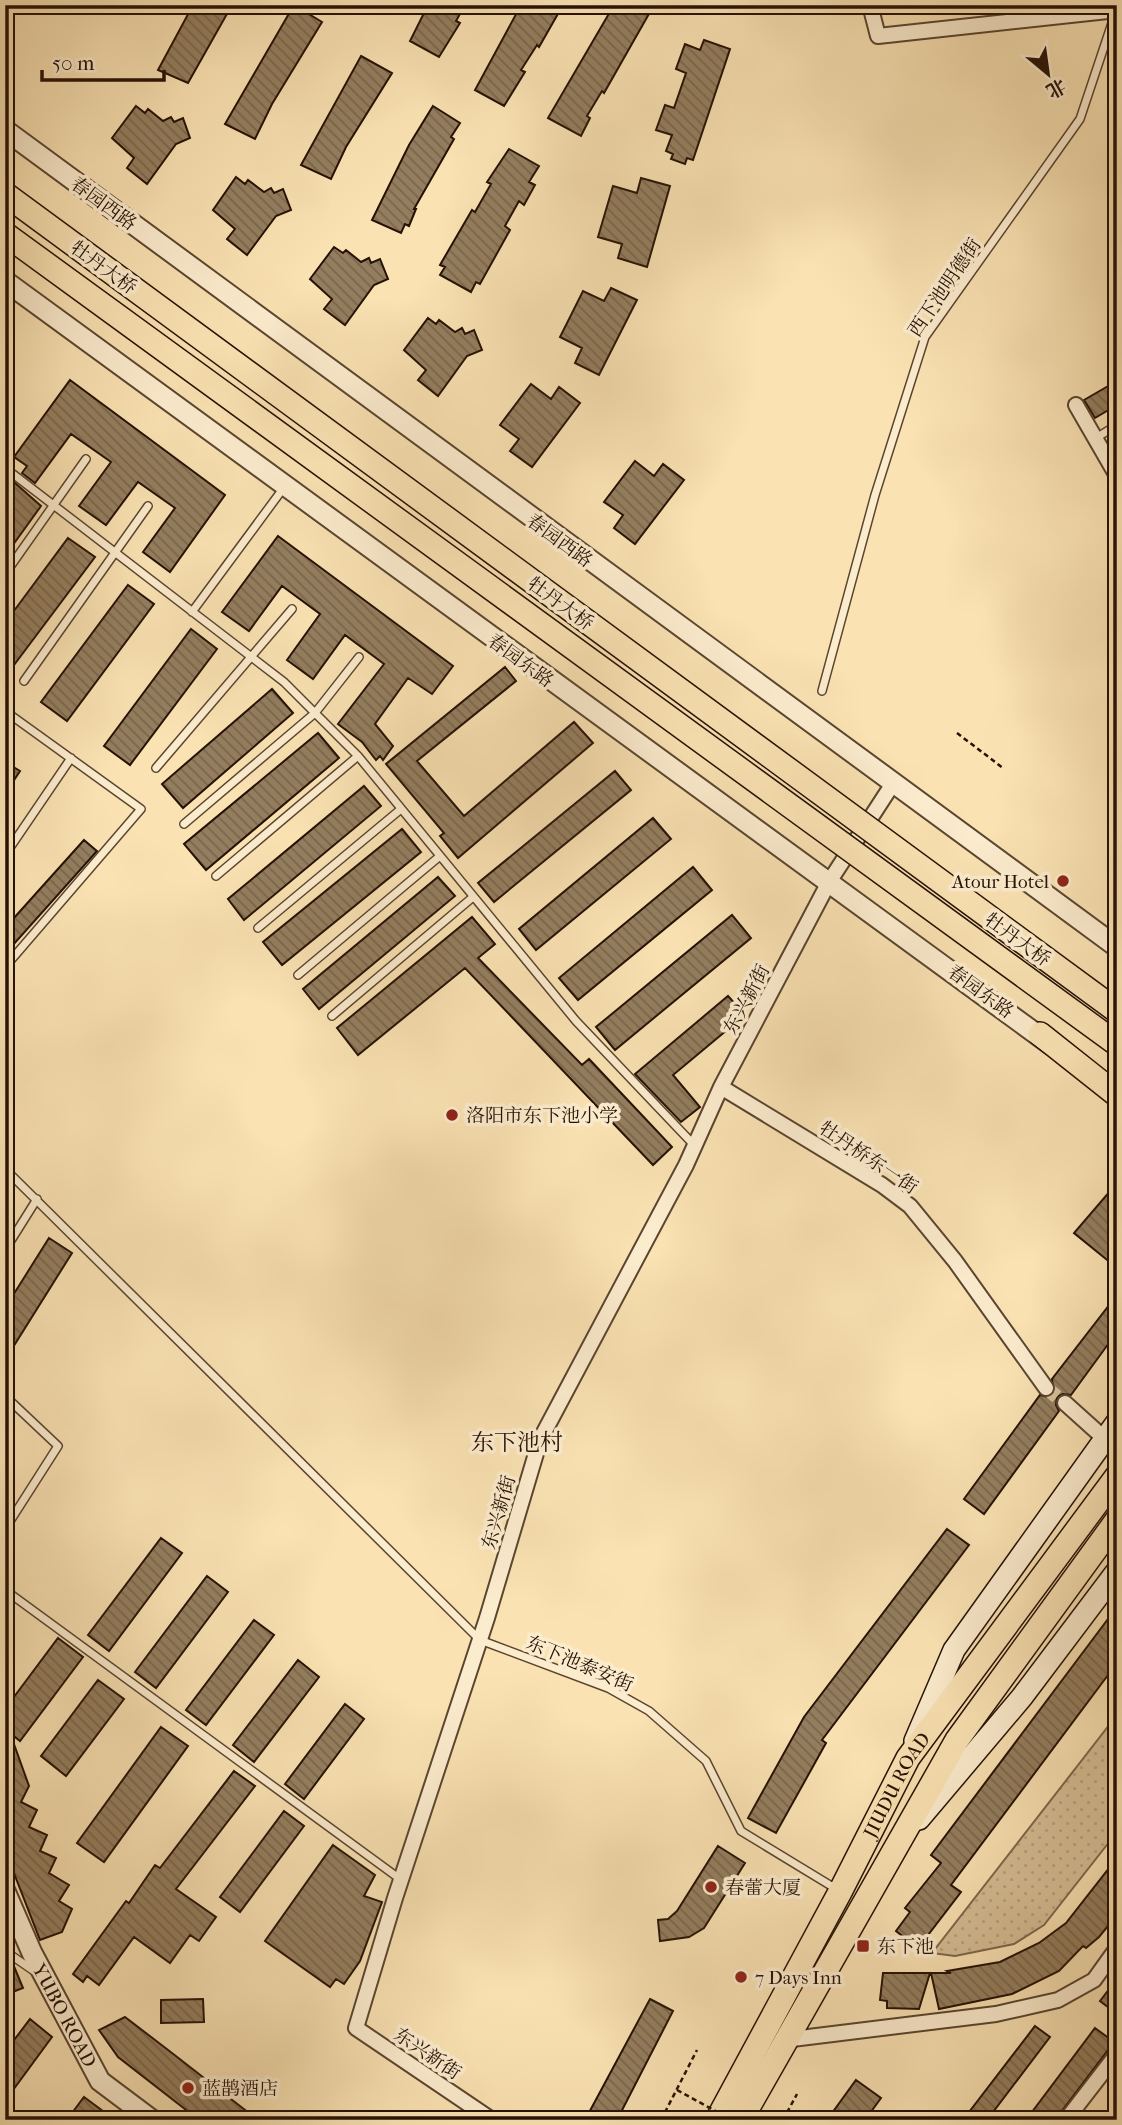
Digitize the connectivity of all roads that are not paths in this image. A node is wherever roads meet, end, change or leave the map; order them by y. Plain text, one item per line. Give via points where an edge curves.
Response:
1 (870, 5) edge
2 (1112, 5) edge
3 (1116, 10) edge
4 (5, 130) edge
5 (5, 194) edge
6 (5, 234) edge
7 (5, 281) edge
8 (1076, 405) dead end
9 (1117, 425) edge
10 (1096, 438) junction
11 (86, 459) dead end
12 (13, 474) dead end
13 (1117, 476) edge
14 (286, 486) junction
15 (54, 505) junction
16 (148, 506) dead end
17 (116, 553) junction
18 (5, 574) edge
19 (292, 609) dead end
20 (192, 612) junction
21 (359, 657) dead end
22 (252, 658) junction
23 (23, 681) dead end
24 (822, 691) dead end
25 (5, 711) edge
26 (315, 713) junction
27 (358, 756) junction
28 (71, 758) junction
29 (156, 768) dead end
30 (892, 785) junction
31 (401, 809) junction
32 (184, 824) dead end
33 (5, 855) edge
34 (440, 856) junction
35 (216, 876) dead end
36 (829, 882) junction
37 (473, 897) junction
38 (258, 928) dead end
39 (1117, 947) edge
40 (5, 967) edge
41 (298, 975) dead end
42 (1117, 1011) edge
43 (332, 1016) dead end
44 (1040, 1034) junction
45 (1117, 1044) edge
46 (721, 1087) junction
47 (1117, 1095) edge
48 (1117, 1108) edge
49 (694, 1146) junction
50 (5, 1169) edge
51 (37, 1199) junction
52 (5, 1250) edge
53 (1046, 1388) tunnel mouth
54 (5, 1396) edge
55 (1065, 1403) tunnel mouth
56 (1111, 1430) edge
57 (1117, 1476) edge
58 (1117, 1520) edge
59 (5, 1529) edge
60 (1117, 1571) edge
61 (5, 1590) edge
62 (480, 1640) junction
63 (908, 1758) junction
64 (895, 1847) junction
65 (401, 1880) junction
66 (5, 1891) edge
67 (840, 1892) junction
68 (1117, 1948) edge
69 (5, 1951) edge
70 (46, 1979) junction
71 (784, 2040) junction
72 (1117, 2054) edge
73 (152, 2120) edge
74 (492, 2120) edge
75 (717, 2120) edge
76 (741, 2120) edge
77 (1066, 2120) edge

1 - 3 street via 878,36
2 - 3 lane
3 - 24 lane, 西下池明德街 via 1080,120 925,337 875,495
4 - 30 street, 春园西路
5 - 42 main road, 牡丹大桥, bridge
6 - 45 main road, 牡丹大桥, bridge
7 - 14 street, 春园东路
8 - 10 street
9 - 10 lane
10 - 13 street
11 - 15 lane
12 - 15 lane
14 - 20 lane
14 - 36 street, 春园东路
15 - 17 lane
15 - 18 lane
16 - 17 lane
17 - 20 lane
17 - 23 lane
19 - 22 lane
20 - 22 lane
21 - 26 lane
22 - 26 lane
22 - 29 lane
25 - 28 lane
26 - 27 lane
26 - 32 lane
27 - 31 lane
27 - 35 lane
28 - 33 lane
28 - 40 lane via 141,809
30 - 36 street, 东兴新街
30 - 39 street, 春园西路
31 - 34 lane
31 - 38 lane
34 - 37 lane
34 - 41 lane
36 - 44 street, 春园东路
36 - 46 street, 东兴新街
37 - 43 lane
37 - 49 lane via 576,1021
44 - 47 main road
44 - 48 street, 春园东路
46 - 49 street, 东兴新街
46 - 53 street, 牡丹桥东一街 via 910,1206
49 - 62 street, 东兴新街 via 540,1440
50 - 51 lane
51 - 52 lane
51 - 62 lane
54 - 59 lane via 58,1446
55 - 56 street
56 - 63 main road via 954,1650
57 - 63 main road, JIUDU ROAD
58 - 64 main road, JIUDU ROAD via 957,1740
60 - 64 main road via 1022,1697
61 - 65 lane
62 - 65 street, 东兴新街
62 - 67 lane, 东下池泰安街 via 608,1688 649,1711 706,1761 741,1831
63 - 67 main road, JIUDU ROAD
64 - 71 main road, JIUDU ROAD
65 - 74 street, 东兴新街 via 356,2028
66 - 70 street, YUBO ROAD
67 - 75 main road, JIUDU ROAD
68 - 71 street via 1094,1980 1058,2000 996,2014
69 - 70 lane
70 - 73 street, YUBO ROAD via 100,2081
71 - 76 main road, JIUDU ROAD
72 - 77 street

